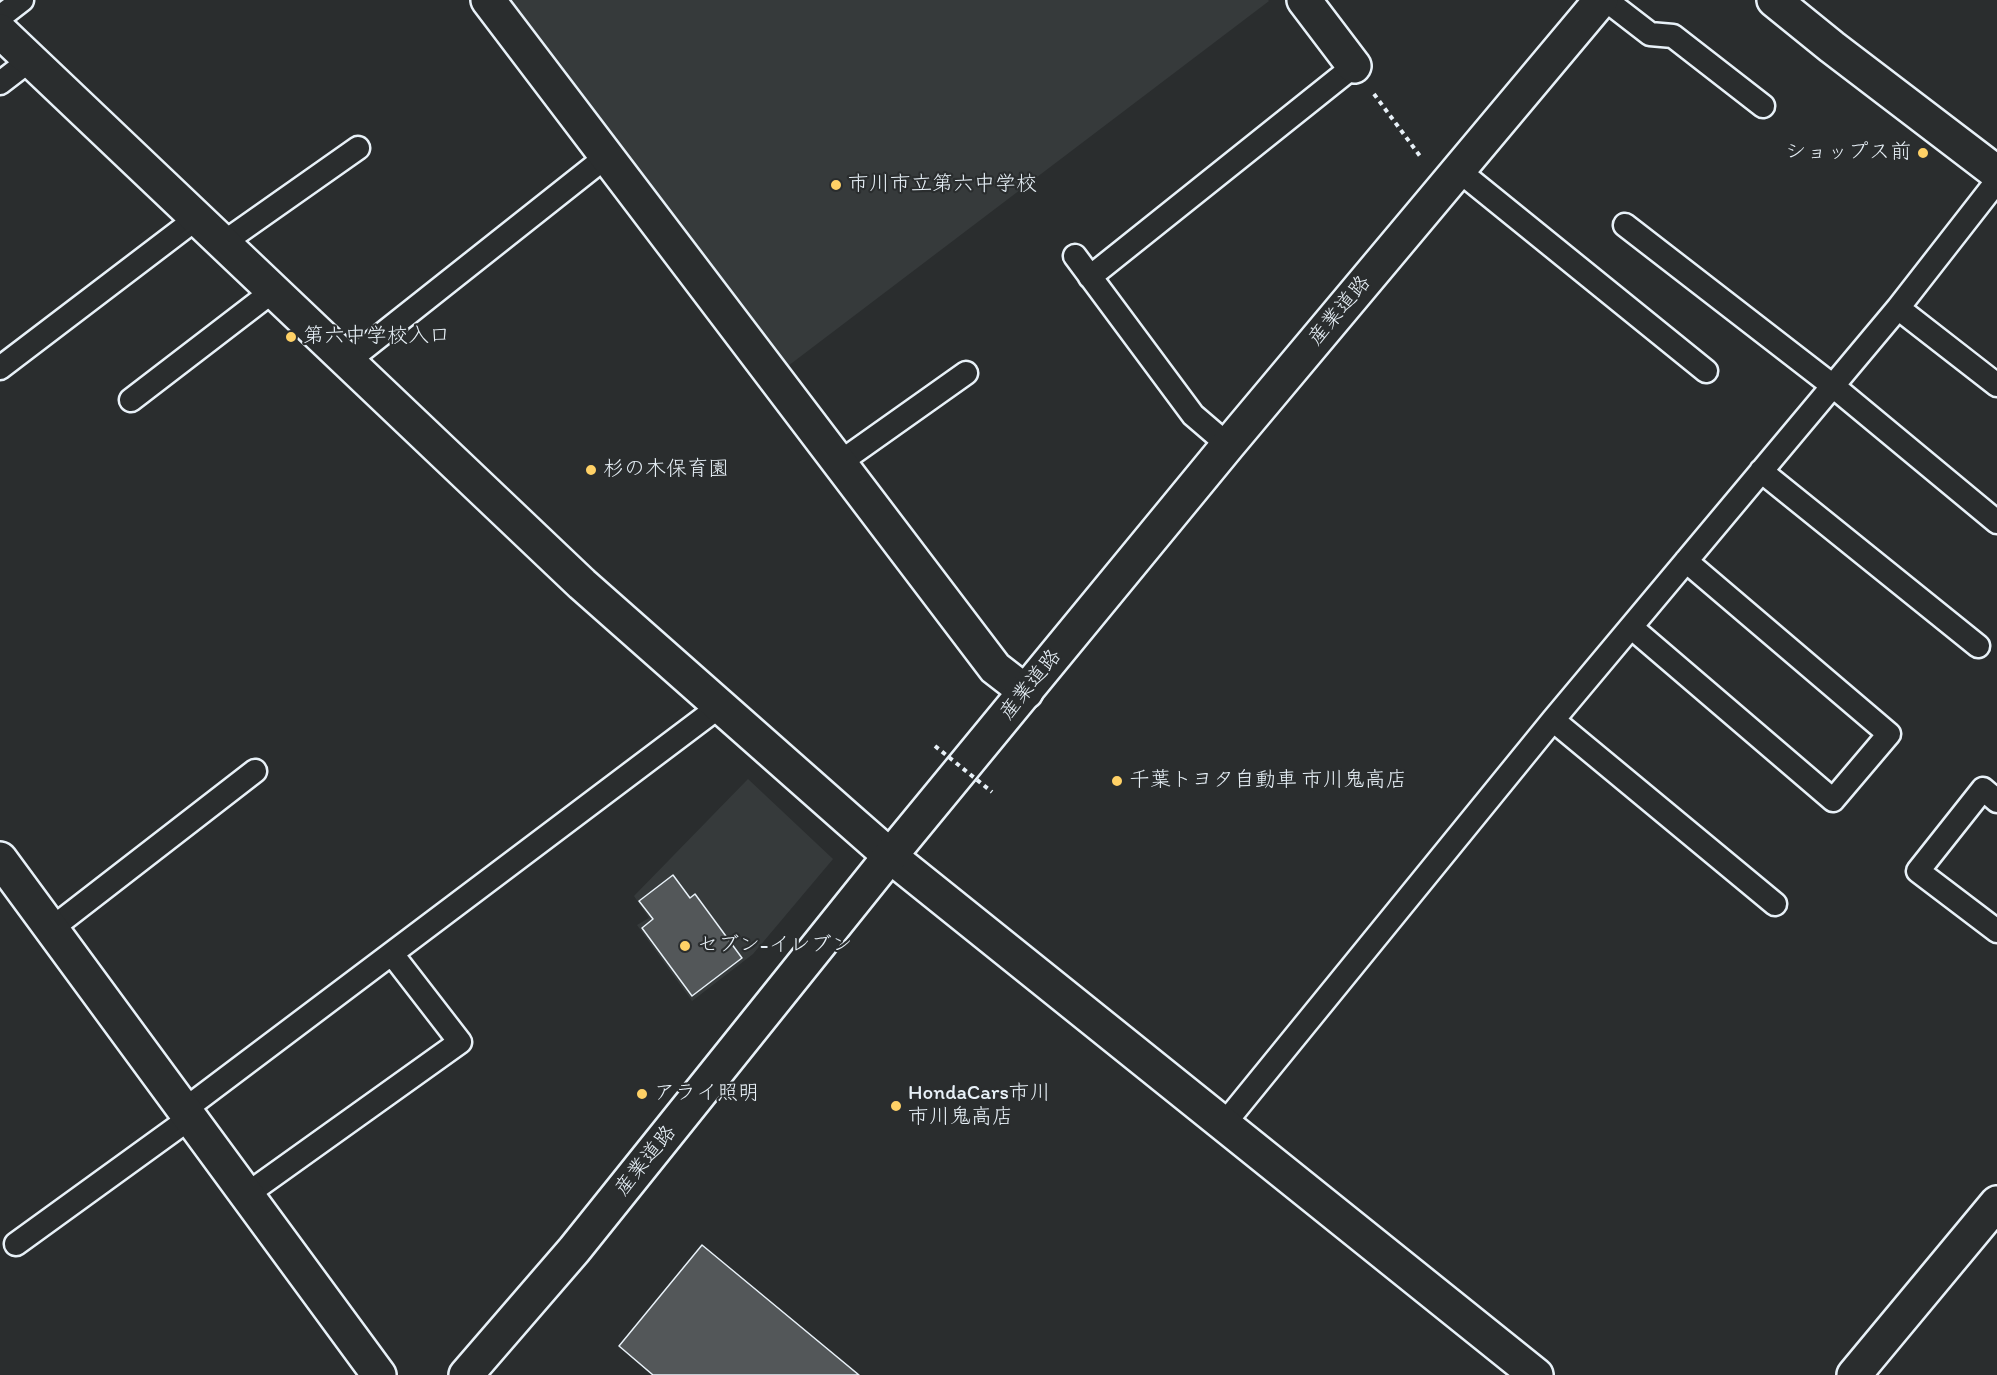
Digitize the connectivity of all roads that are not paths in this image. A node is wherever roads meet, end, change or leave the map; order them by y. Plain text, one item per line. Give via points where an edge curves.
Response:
1 (22, 0) edge
2 (488, 0) edge
3 (1304, 0) edge
4 (1601, 0) edge
5 (1606, 0) edge
6 (1774, 0) edge
7 (0, 17) edge
8 (0, 32) edge
9 (30, 60) junction
10 (1354, 66) joint
11 (0, 83) edge
12 (1763, 106) dead end
13 (358, 148) dead end
14 (607, 156) junction
15 (1458, 170) junction
16 (1997, 173) edge
17 (1997, 181) edge
18 (197, 218) junction
19 (1625, 225) dead end
20 (223, 243) junction
21 (1075, 256) dead end
22 (1090, 277) junction
23 (273, 291) junction
24 (1898, 308) junction
25 (347, 362) junction
26 (0, 368) edge
27 (1706, 371) dead end
28 (966, 373) dead end
29 (1997, 385) edge
30 (1833, 386) junction
31 (131, 400) dead end
32 (1228, 445) junction
33 (839, 463) junction
34 (1761, 471) junction
35 (1997, 522) edge
36 (1686, 561) junction
37 (1631, 627) junction
38 (1978, 646) dead end
39 (1026, 692) junction
40 (720, 706) junction
41 (1553, 720) junction
42 (255, 771) dead end
43 (1997, 801) edge
44 (890, 856) junction
45 (0, 859) edge
46 (1775, 904) dead end
47 (51, 929) junction
48 (1997, 931) edge
49 (392, 954) junction
50 (187, 1114) junction
51 (1224, 1124) junction
52 (246, 1195) junction
53 (1997, 1203) edge
54 (16, 1244) dead end
55 (379, 1375) edge
56 (466, 1375) edge
57 (1536, 1375) edge
58 (1854, 1375) edge

1 - 7 lane
2 - 14 street
3 - 10 street
4 - 15 street, 産業道路
5 - 12 lane via 1650,34 1673,36
6 - 16 street
8 - 9 street
9 - 11 lane
9 - 18 street
10 - 22 lane
13 - 20 lane
14 - 25 lane
14 - 33 street
15 - 27 lane
15 - 32 street, 産業道路
17 - 24 lane
18 - 20 street
18 - 26 lane
19 - 30 lane
20 - 23 street
21 - 22 lane
22 - 32 lane via 1193,415
23 - 25 street
23 - 31 lane
24 - 29 lane
24 - 30 lane
25 - 40 street via 582,584
28 - 33 lane
30 - 34 lane
30 - 35 lane
32 - 39 street, 産業道路
33 - 39 street via 995,668
34 - 36 lane
34 - 38 lane
36 - 37 lane
36 - 37 lane via 1889,734 1833,800
37 - 41 lane
39 - 44 street, 産業道路
40 - 44 street
40 - 49 lane
41 - 46 lane
41 - 51 lane
42 - 47 lane
43 - 48 lane via 1983,789 1918,871
44 - 51 street
44 - 56 street, 産業道路 via 574,1250
45 - 47 street
47 - 50 street
49 - 50 lane
49 - 52 lane via 460,1042
50 - 52 street
50 - 54 lane
51 - 57 street
52 - 55 street
53 - 58 street

